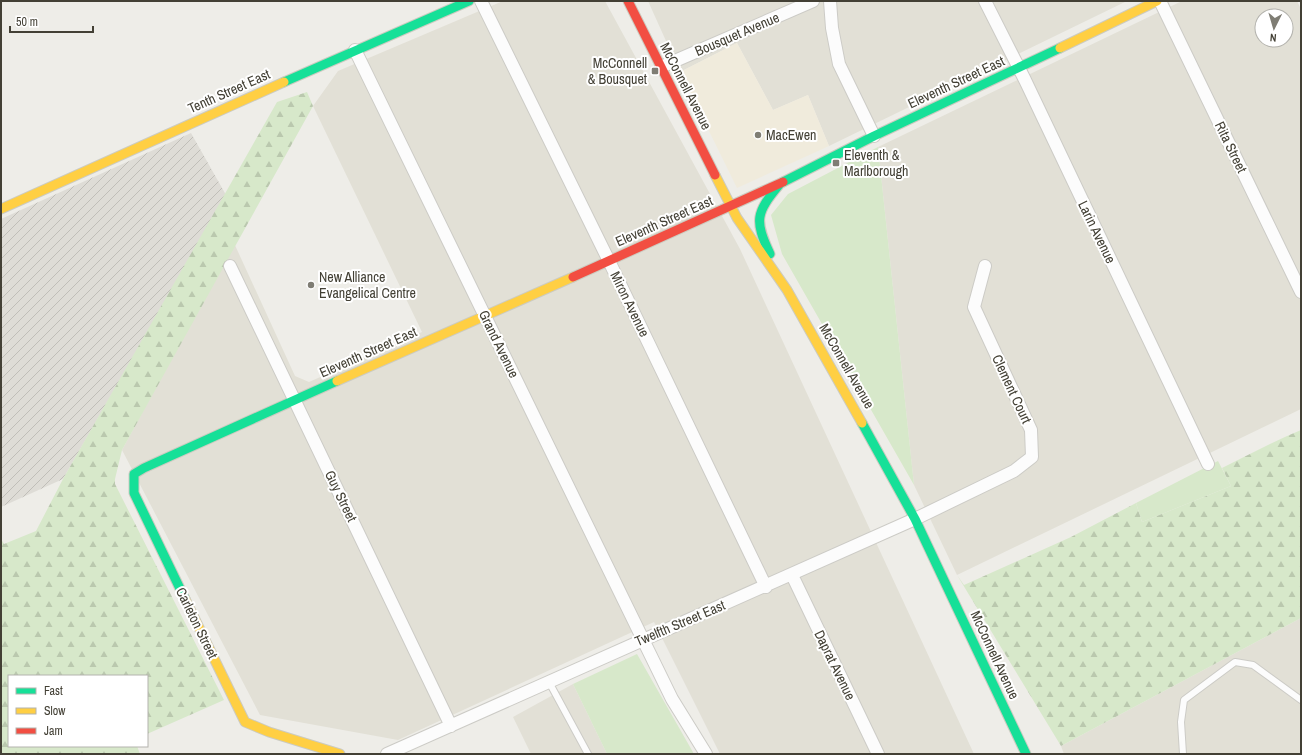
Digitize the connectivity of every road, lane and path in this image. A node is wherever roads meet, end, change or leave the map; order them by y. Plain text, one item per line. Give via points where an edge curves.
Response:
1 (469, 1) edge
2 (481, 1) edge
3 (628, 1) edge
4 (813, 1) edge
5 (830, 1) edge
6 (985, 1) edge
7 (1154, 2) edge
8 (355, 50) junction
9 (660, 67) junction
10 (1019, 68) junction
11 (874, 136) junction
12 (781, 182) junction
13 (732, 206) junction
14 (1, 209) edge
15 (609, 261) junction
16 (230, 266) dead end
17 (985, 266) dead end
18 (787, 290) junction
19 (1301, 292) edge
20 (486, 316) junction
21 (295, 399) junction
22 (177, 453) joint
23 (1208, 464) dead end
24 (915, 520) junction
25 (792, 575) junction
26 (766, 587) junction
27 (643, 639) junction
28 (549, 682) junction
29 (1301, 700) edge
30 (448, 727) junction
31 (340, 754) edge
32 (387, 754) edge
33 (588, 754) edge
34 (706, 754) edge
35 (878, 754) edge
36 (1026, 754) edge
37 (1183, 754) edge

1 - 8 street, Tenth Street East
2 - 15 street, Miron Avenue
3 - 9 street, McConnell Avenue
4 - 9 street, Bousquet Avenue
5 - 11 street via 839,64
6 - 10 street, Larin Avenue
7 - 10 street, Eleventh Street East
7 - 19 street, Rita Street
8 - 14 street, Tenth Street East
8 - 20 street, Grand Avenue
9 - 13 street, McConnell Avenue
10 - 11 street, Eleventh Street East
10 - 23 street, Larin Avenue
11 - 12 street, Eleventh Street East
12 - 13 street, Eleventh Street East
12 - 18 street via 762,206 759,221 763,240
13 - 15 street, Eleventh Street East
13 - 18 street, McConnell Avenue via 737,218
15 - 20 street, Eleventh Street East
15 - 26 street, Miron Avenue
16 - 21 street, Guy Street
17 - 24 street, Clement Court via 974,307 1031,430 1032,457 1014,471
18 - 24 street, McConnell Avenue
20 - 21 street, Eleventh Street East
20 - 27 street, Grand Avenue
21 - 22 street, Eleventh Street East
21 - 30 street, Guy Street
22 - 31 street, Carleton Street via 134,474 134,493 245,722
24 - 25 street, Twelfth Street East
24 - 36 street, McConnell Avenue
25 - 26 street, Twelfth Street East
25 - 35 street, Daprat Avenue
26 - 27 street, Twelfth Street East
27 - 28 street, Twelfth Street East
27 - 34 street via 672,699
28 - 30 street, Twelfth Street East
28 - 33 lane
29 - 37 lane via 1253,665 1235,662 1184,700 1181,722
30 - 32 street

